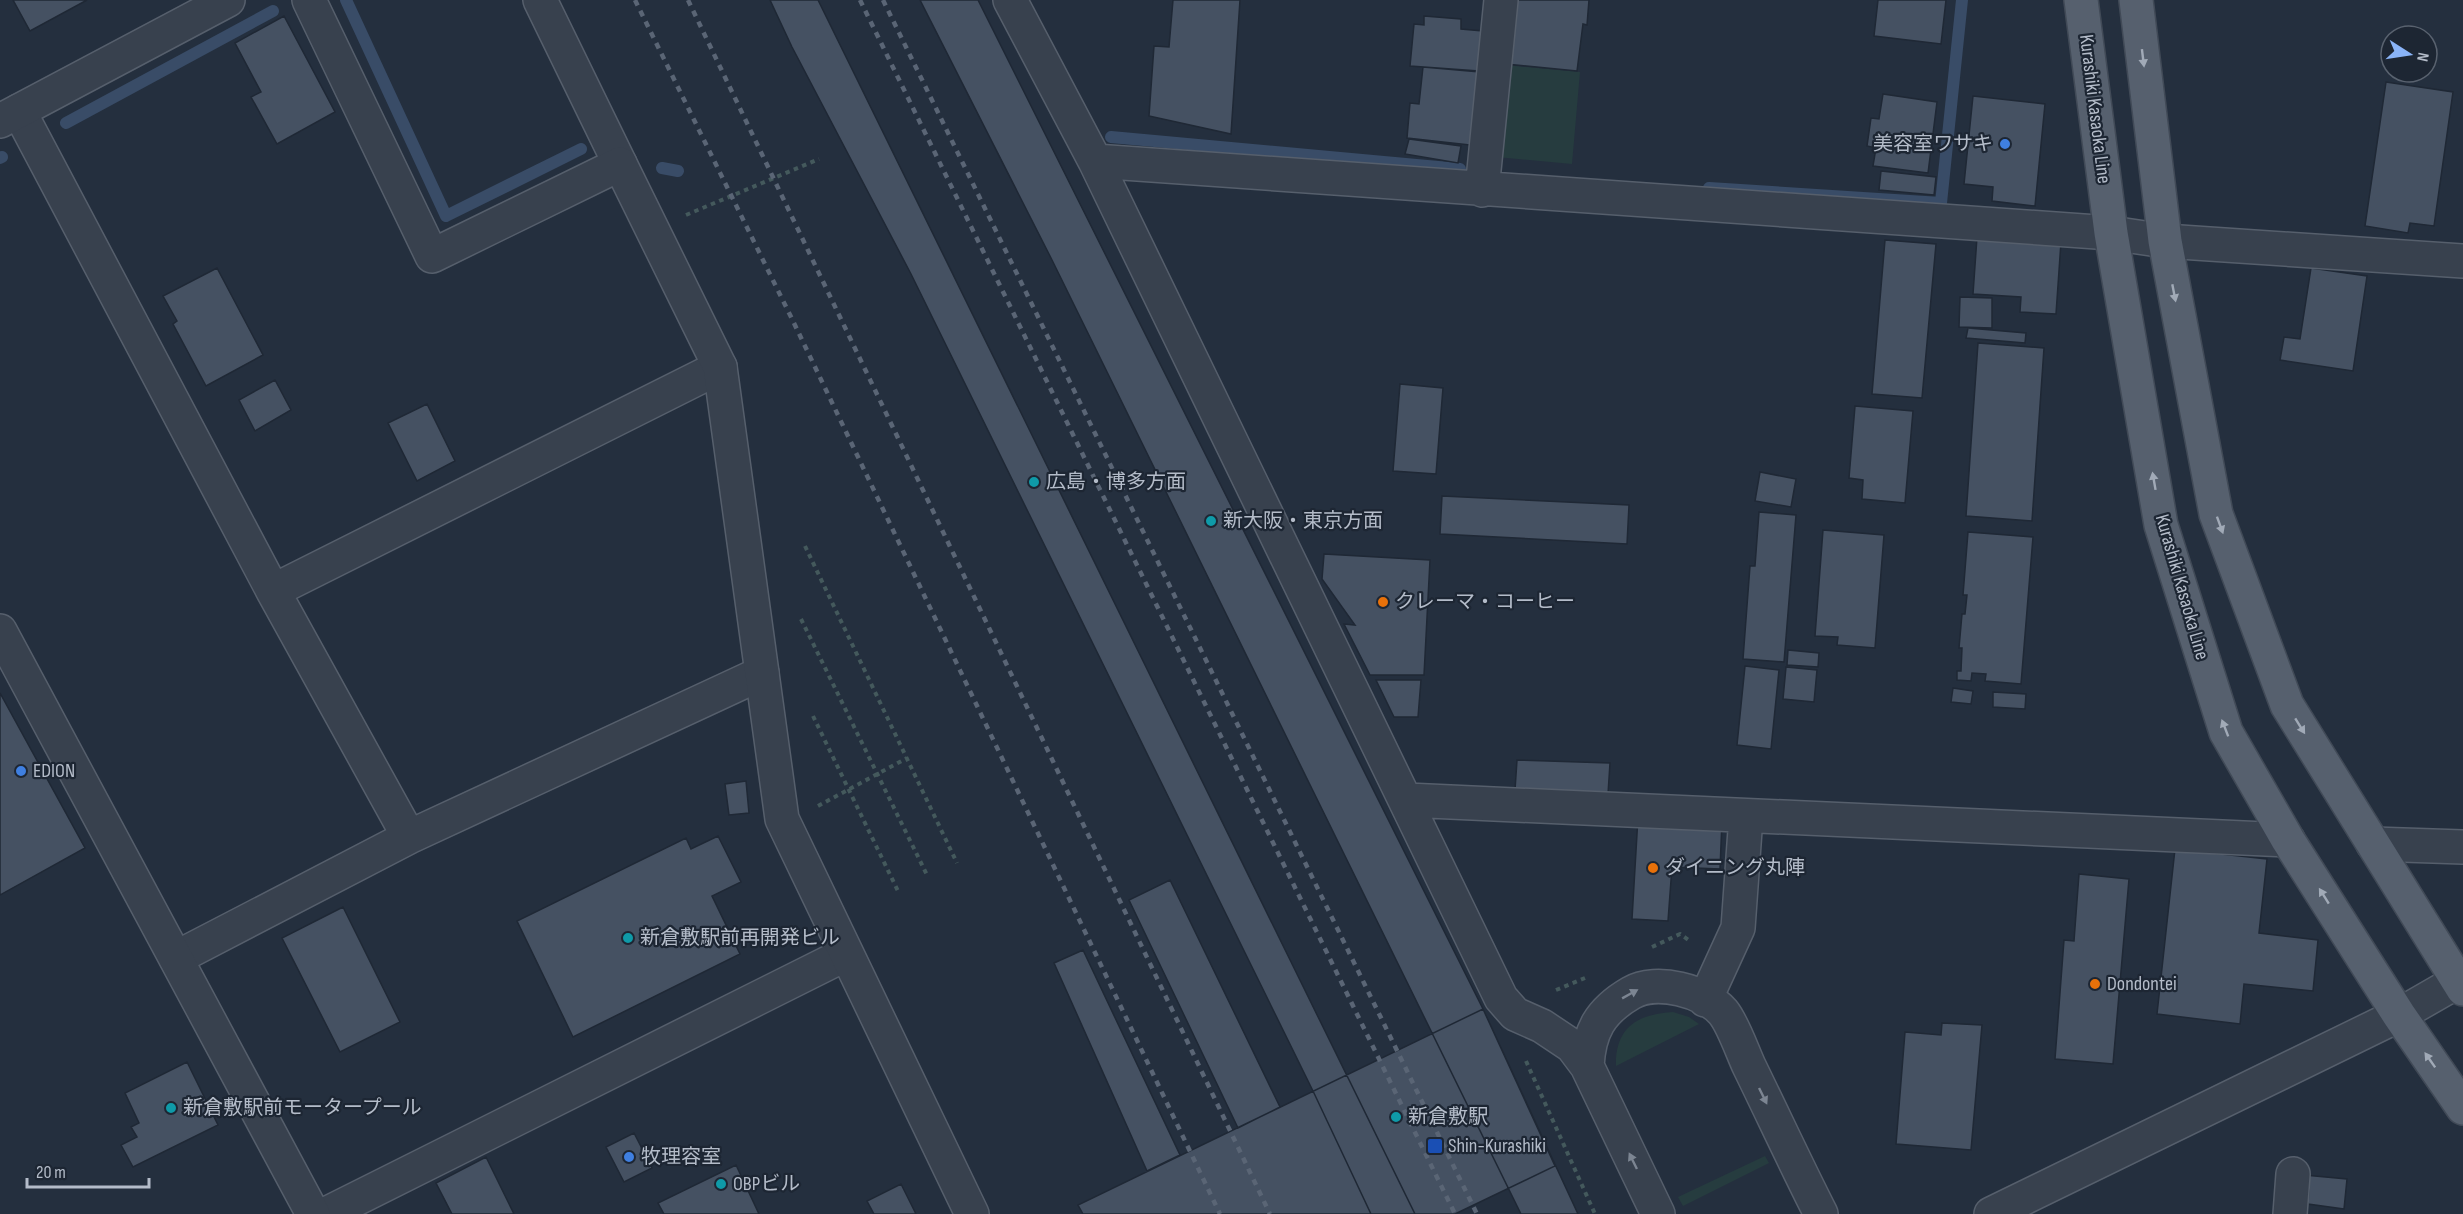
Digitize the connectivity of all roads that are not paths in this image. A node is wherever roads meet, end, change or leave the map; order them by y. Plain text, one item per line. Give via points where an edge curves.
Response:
1 (228, 0) edge
2 (309, 0) edge
3 (540, 0) edge
4 (1010, 0) edge
5 (1501, 0) edge
6 (2081, 0) edge
7 (2136, 0) edge
8 (10, 116) edge
9 (1095, 161) junction
10 (620, 164) junction
11 (1482, 190) junction
12 (2111, 233) junction
13 (2165, 241) junction
14 (2463, 261) edge
15 (720, 367) junction
16 (273, 591) junction
17 (0, 631) edge
18 (762, 673) junction
19 (1407, 800) junction
20 (1746, 816) junction
21 (410, 837) junction
22 (2288, 840) junction
23 (2373, 844) junction
24 (2463, 847) edge
25 (846, 954) junction
26 (176, 958) junction
27 (2461, 985) edge
28 (1705, 1000) junction
29 (2398, 1015) junction
30 (1587, 1066) junction
31 (2463, 1108) edge
32 (2293, 1174) dead end
33 (313, 1214) edge
34 (326, 1214) edge
35 (972, 1214) edge
36 (1658, 1214) edge
37 (1821, 1214) edge
38 (1991, 1214) edge
39 (2290, 1214) edge

1 - 8 street
2 - 10 street via 432,256
3 - 10 street
4 - 9 street
5 - 11 street
6 - 12 main road, Kurashiki Kasaoka Line
7 -> 13 main road
8 - 16 street
9 - 11 street
9 - 19 street
10 - 15 street
11 - 12 street
12 - 13 street
22 -> 12 main road, Kurashiki Kasaoka Line via 2226,732 2161,525
13 - 14 street
13 -> 23 main road via 2216,514 2287,705
15 - 16 street
15 - 18 street
16 - 21 street
17 - 26 street
18 - 21 street
18 - 25 street via 784,824
19 - 20 street
19 - 30 street via 1501,998 1515,1014 1572,1046
20 - 22 street
20 - 28 street via 1738,928
21 - 26 street
29 -> 22 main road, Kurashiki Kasaoka Line
23 - 24 street
23 - 27 main road
25 - 34 street
25 - 35 street
26 - 33 street
27 - 29 street
30 -> 28 street via 1588,1042 1599,1020 1617,1001 1636,990 1659,986 1690,990
28 -> 37 street via 1723,1012
31 -> 29 main road, Kurashiki Kasaoka Line
29 - 38 street
36 -> 30 street
32 - 39 street

